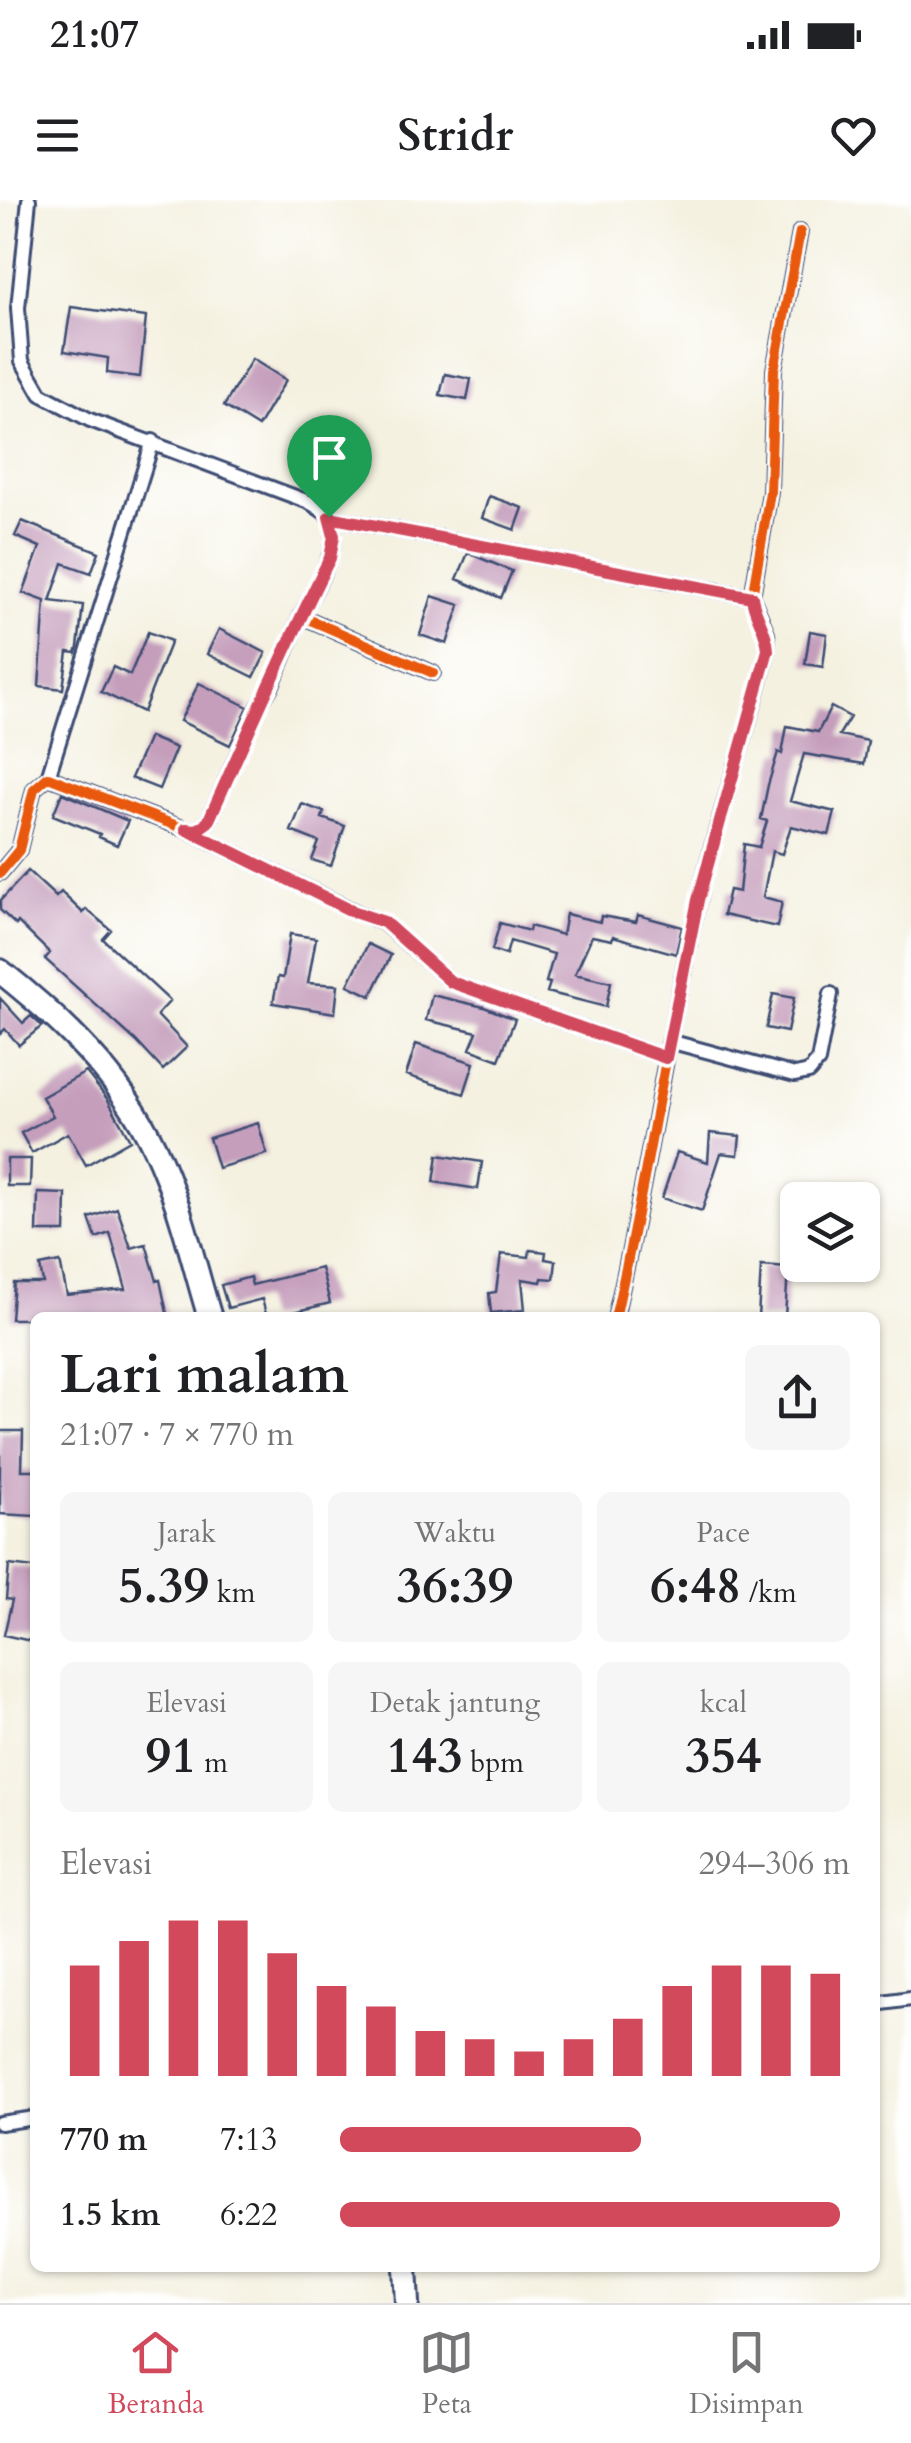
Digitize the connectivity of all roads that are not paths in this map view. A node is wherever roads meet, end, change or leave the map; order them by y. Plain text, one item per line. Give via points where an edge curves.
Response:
1 (29, 200) edge
2 (800, 232) dead end
3 (153, 441) junction
4 (329, 517) junction
5 (752, 597) junction
6 (301, 616) junction
7 (433, 673) dead end
8 (48, 778) junction
9 (186, 829) junction
10 (0, 873) edge
11 (0, 970) edge
12 (831, 994) dead end
13 (668, 1041) junction
14 (666, 1058) junction
15 (208, 1312) edge
16 (616, 1312) edge
17 (911, 1999) edge
18 (880, 2003) edge
19 (30, 2119) edge
20 (0, 2123) edge
21 (405, 2272) edge
22 (408, 2303) edge

1 - 3 street via 18,308 22,361 42,394 90,420
2 - 5 street via 774,370 770,492
3 - 4 street via 309,502
3 - 8 street
4 - 5 street
4 - 6 street via 330,558
5 - 13 street via 768,650 698,900
6 - 7 street
6 - 9 street via 208,822
8 - 9 street
8 - 10 street via 34,789 19,850
9 - 14 street via 384,922 451,982
11 - 15 highway via 76,1037 134,1111 167,1178
12 - 13 street via 818,1062 809,1072 794,1075
13 - 14 street
14 - 16 street
17 - 18 street
19 - 20 street
21 - 22 highway

